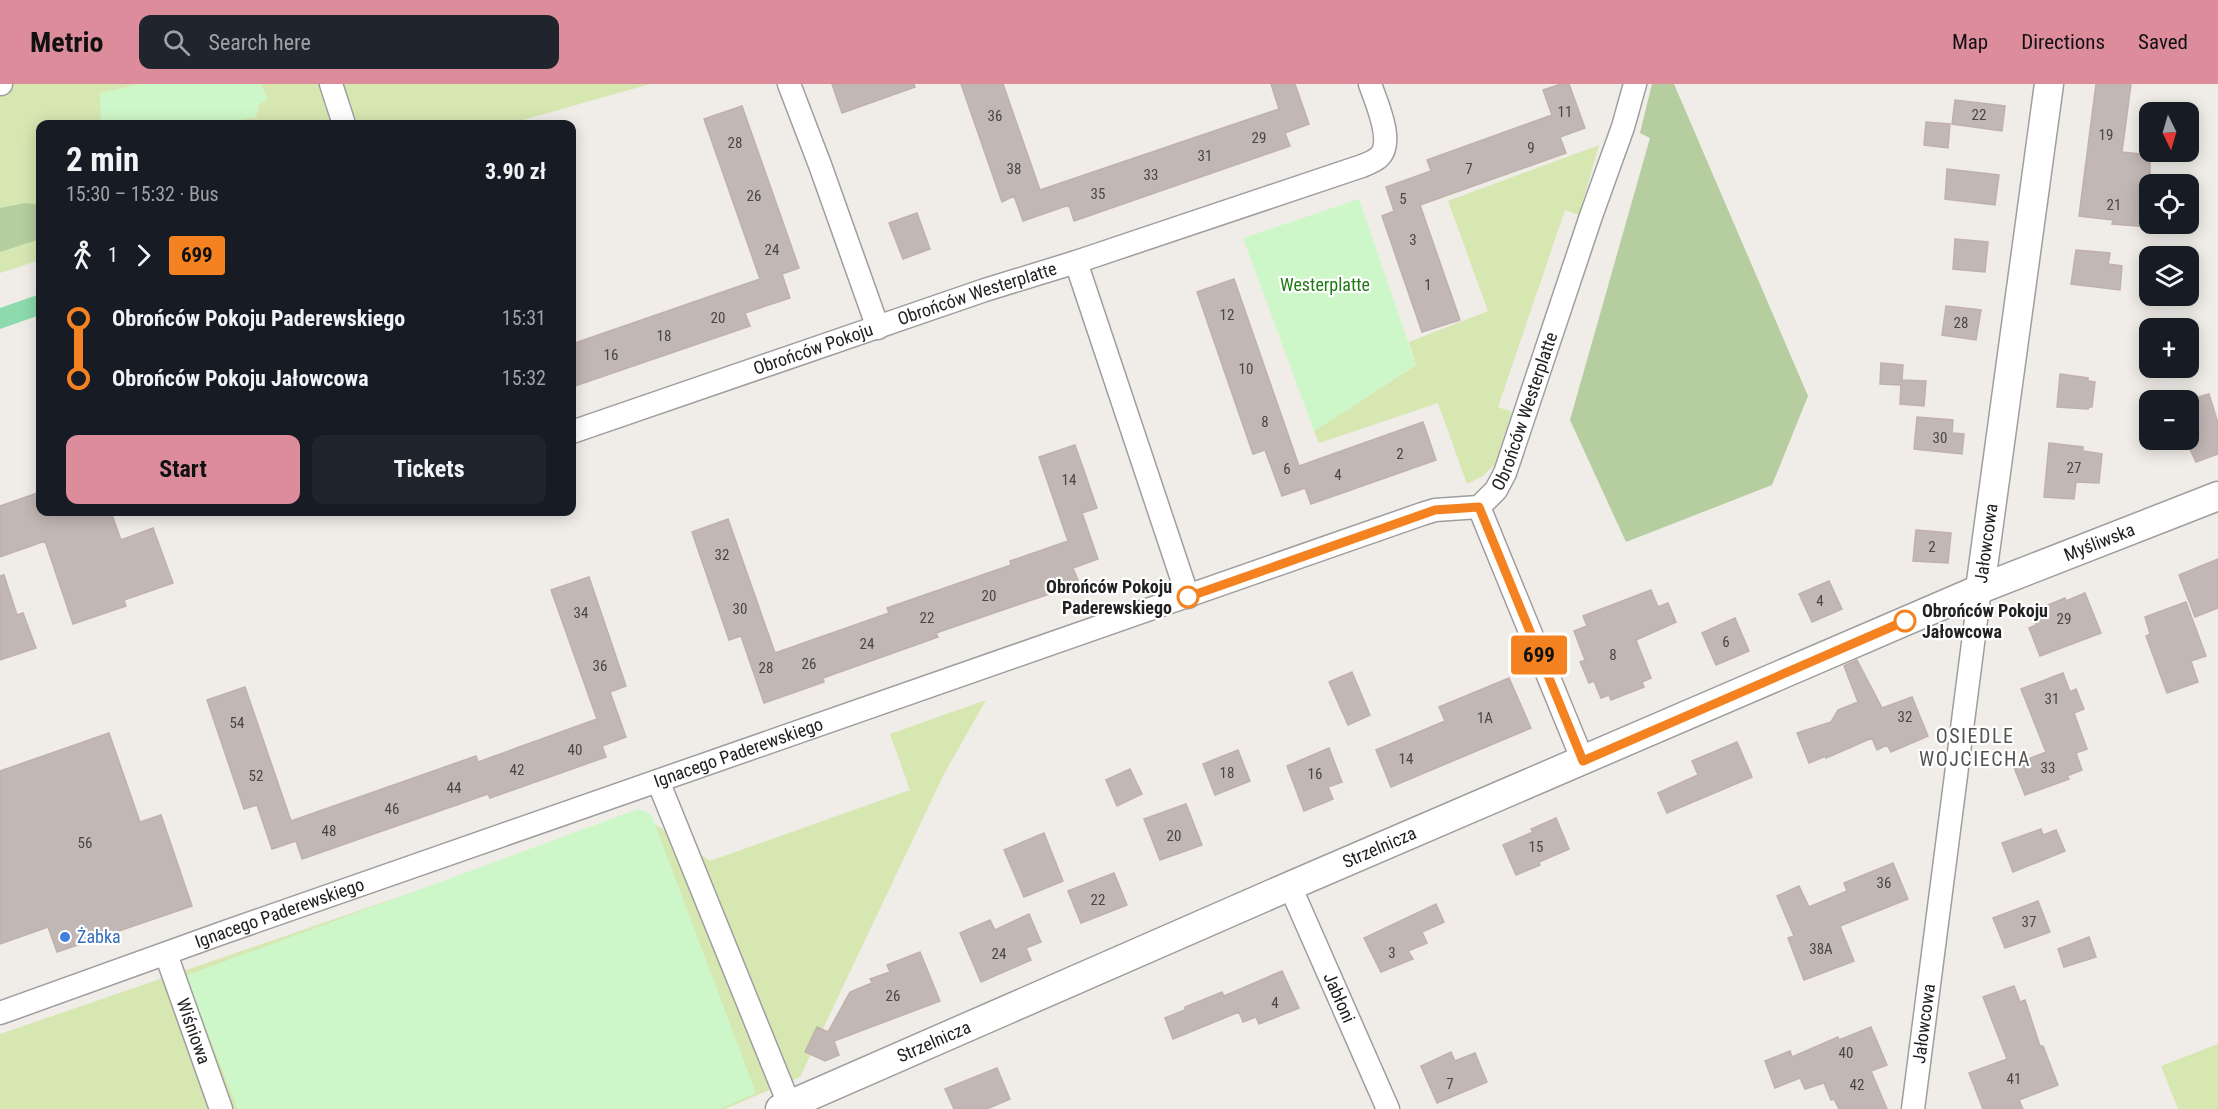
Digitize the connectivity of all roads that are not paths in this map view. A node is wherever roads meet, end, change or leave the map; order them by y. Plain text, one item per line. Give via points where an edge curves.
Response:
1 (331, 84) edge
2 (789, 84) edge
3 (1370, 84) edge
4 (1635, 84) edge
5 (2049, 84) edge
6 (343, 120) edge
7 (1077, 262) junction
8 (878, 328) junction
9 (576, 431) edge
10 (2218, 496) edge
11 (1479, 507) junction
12 (1980, 589) junction
13 (1188, 597) junction
14 (1583, 761) junction
15 (658, 781) junction
16 (1290, 885) junction
17 (166, 954) junction
18 (0, 1013) edge
19 (787, 1108) edge
20 (221, 1109) edge
21 (1388, 1109) edge
22 (1913, 1109) edge

1 - 6 street
2 - 8 street, Obrońców Pokoju
3 - 7 street, Obrońców Westerplatte via 1385,127 1386,144 1379,157
4 - 11 street, Obrońców Westerplatte via 1505,473 1496,490
5 - 12 street, Jałowcowa
7 - 8 street, Obrońców Westerplatte
7 - 13 street, Obrońców Westerplatte
8 - 9 street, Obrońców Pokoju
10 - 12 street, Myśliwska
11 - 13 street, Ignacego Paderewskiego via 1435,510
11 - 14 street, Obrońców Westerplatte
12 - 14 street, Strzelnicza
12 - 22 street, Jałowcowa
13 - 15 street, Ignacego Paderewskiego
14 - 16 street, Strzelnicza
15 - 17 street, Ignacego Paderewskiego
15 - 19 street
16 - 19 street, Strzelnicza
16 - 21 street, Jabłoni
17 - 18 street, Ignacego Paderewskiego
17 - 20 street, Wiśniowa

